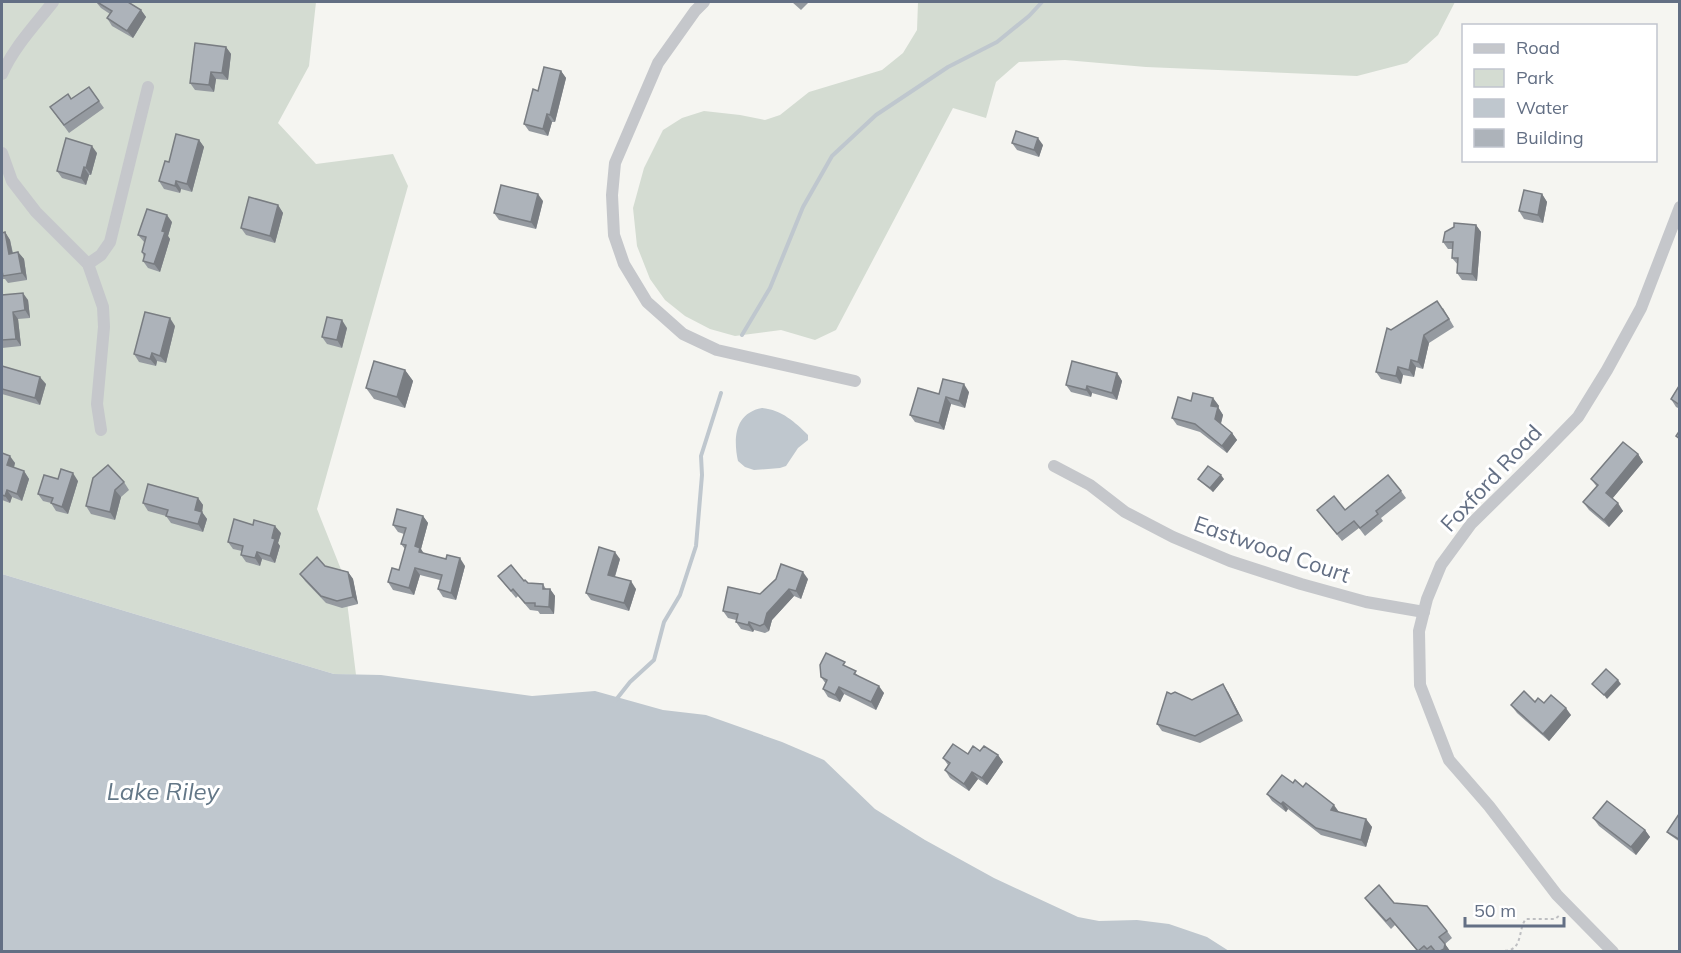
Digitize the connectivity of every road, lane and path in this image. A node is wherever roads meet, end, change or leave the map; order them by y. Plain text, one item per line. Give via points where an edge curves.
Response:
1 (53, 2) edge
2 (704, 2) edge
3 (2, 74) edge
4 (148, 87) dead end
5 (2, 153) edge
6 (1680, 207) edge
7 (88, 264) junction
8 (855, 381) dead end
9 (101, 430) dead end
10 (1054, 466) dead end
11 (1424, 612) junction
12 (1570, 908) junction
13 (1493, 951) edge
14 (1613, 951) edge

1 - 3 street via 19,44
2 - 8 street via 658,63 615,163 614,235 624,264 647,302 683,334 717,350
4 - 7 street via 110,242
5 - 7 street via 12,181 36,212
6 - 11 street, Foxford Road via 1641,308 1578,417 1471,524 1441,565
7 - 9 street via 103,306 97,404
10 - 11 street, Eastwood Court via 1090,485 1125,512 1230,561 1366,602
11 - 12 street, Foxford Road via 1419,631 1420,685 1449,760
12 - 13 path via 1555,919 1526,919 1513,949
12 - 14 street, Foxford Road

